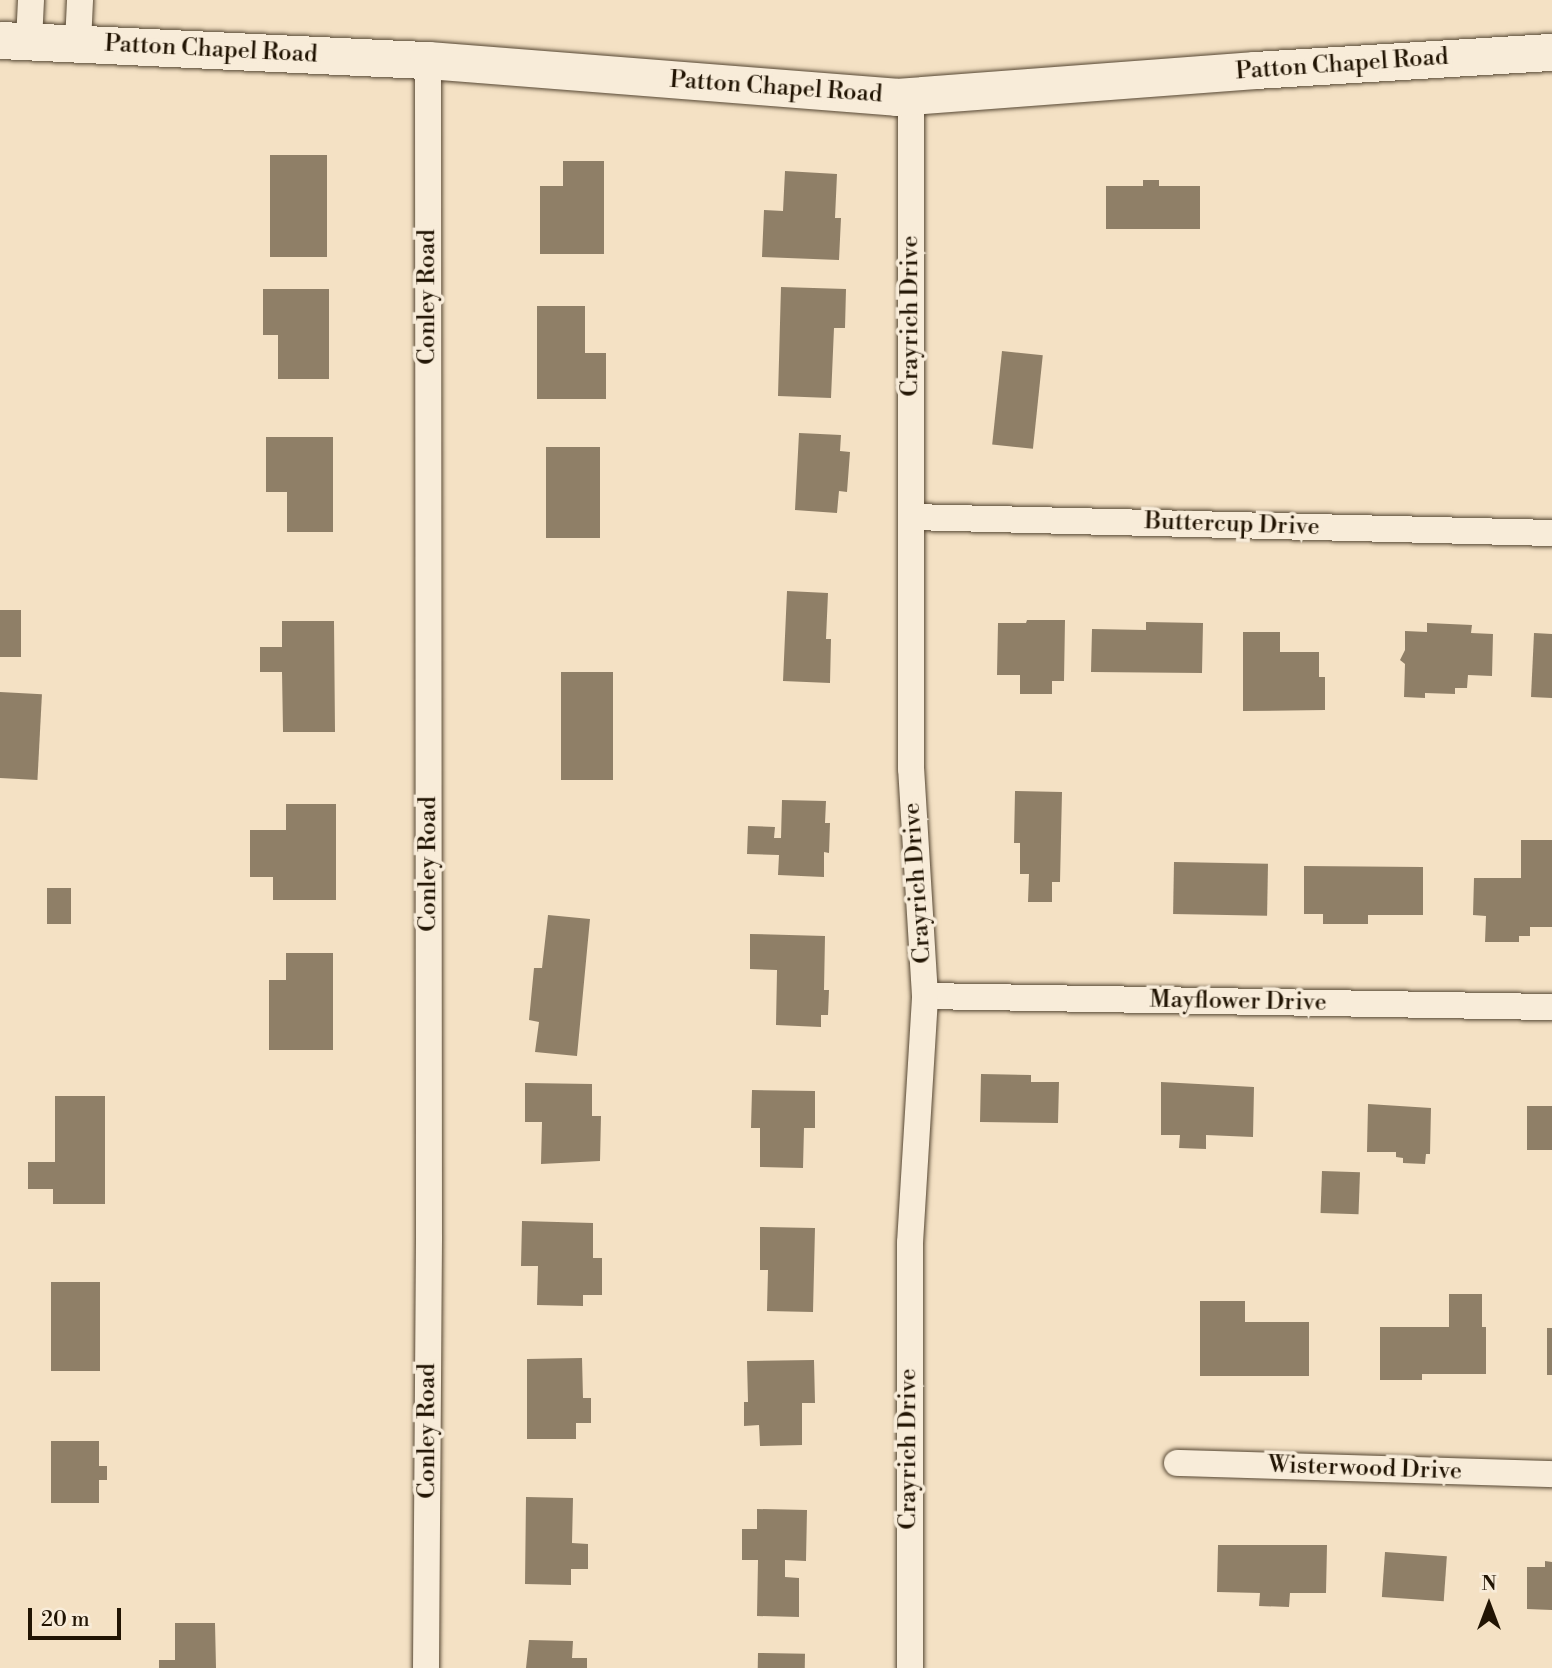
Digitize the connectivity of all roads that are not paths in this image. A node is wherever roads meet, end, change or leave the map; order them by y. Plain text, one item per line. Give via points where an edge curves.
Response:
1 (31, 0) edge
2 (80, 0) edge
3 (14, 41) edge
4 (78, 43) junction
5 (1552, 52) edge
6 (428, 60) junction
7 (911, 97) junction
8 (911, 517) junction
9 (1552, 533) edge
10 (925, 996) junction
11 (1552, 1007) edge
12 (1177, 1464) dead end
13 (1552, 1474) edge
14 (426, 1668) edge
15 (910, 1668) edge

1 - 3 street
2 - 4 street
3 - 4 street, Patton Chapel Road
4 - 6 street, Patton Chapel Road
5 - 7 street, Patton Chapel Road
6 - 7 street, Patton Chapel Road
6 - 14 street, Conley Road
7 - 8 street, Crayrich Drive
8 - 9 street, Buttercup Drive
8 - 10 street, Crayrich Drive via 911,769
10 - 11 street, Mayflower Drive
10 - 15 street, Crayrich Drive via 910,1243
12 - 13 street, Wisterwood Drive

